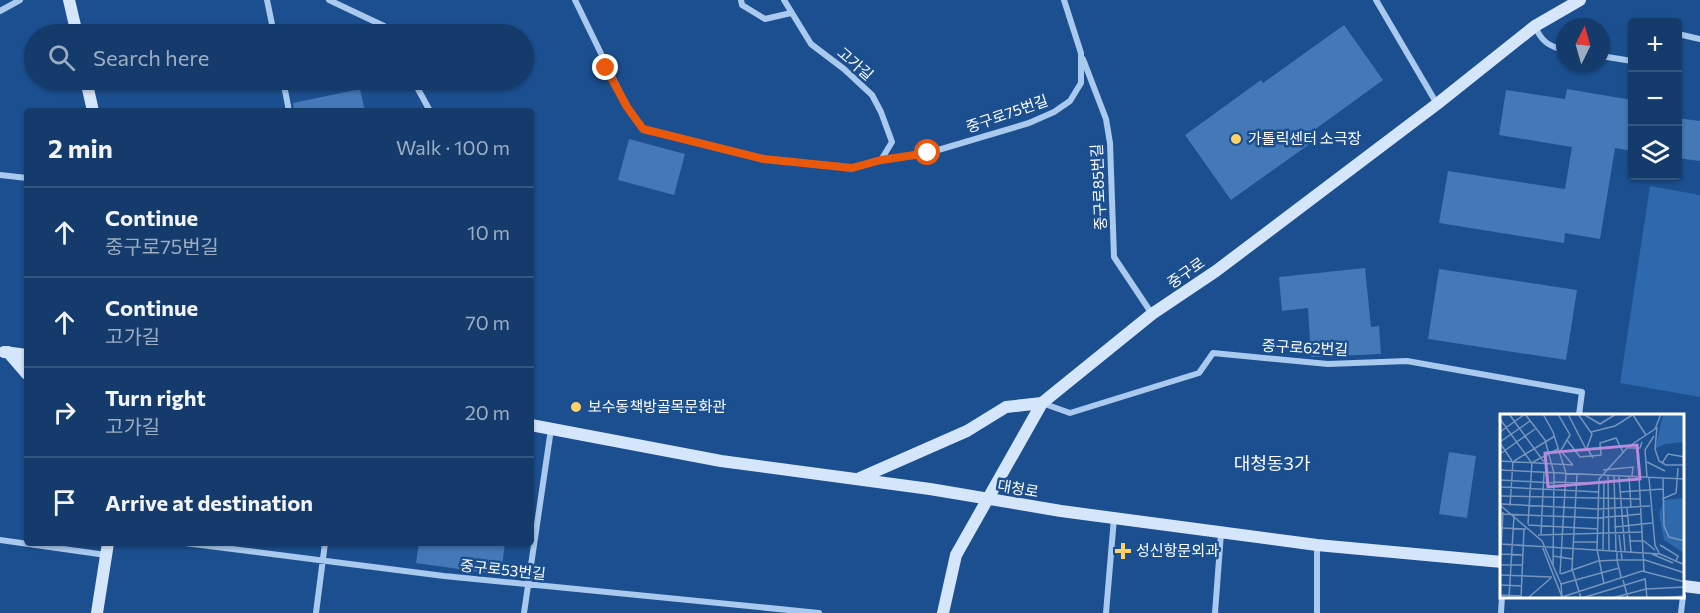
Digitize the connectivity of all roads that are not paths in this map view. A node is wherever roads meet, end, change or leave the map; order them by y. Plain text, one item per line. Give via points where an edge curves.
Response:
1 (20, 0) edge
2 (69, 0) edge
3 (268, 0) edge
4 (329, 0) edge
5 (575, 0) edge
6 (741, 0) edge
7 (784, 0) edge
8 (1064, 0) edge
9 (1376, 0) edge
10 (1580, 0) edge
11 (0, 11) edge
12 (791, 13) junction
13 (75, 24) edge
14 (272, 24) edge
15 (380, 24) edge
16 (1535, 26) junction
17 (1682, 35) edge
18 (1700, 39) edge
19 (1556, 49) edge
20 (1081, 53) junction
21 (1610, 57) edge
22 (1628, 60) edge
23 (88, 90) edge
24 (285, 90) edge
25 (418, 90) edge
26 (1437, 104) junction
27 (92, 108) edge
28 (288, 108) edge
29 (428, 108) edge
30 (881, 160) junction
31 (0, 175) edge
32 (24, 178) edge
33 (1152, 314) junction
34 (4, 352) edge
35 (24, 355) edge
36 (24, 371) edge
37 (1042, 403) junction
38 (1579, 414) edge
39 (534, 425) edge
40 (551, 428) junction
41 (859, 478) junction
42 (986, 498) junction
43 (1114, 518) junction
44 (1221, 531) junction
45 (0, 540) edge
46 (24, 542) edge
47 (534, 544) edge
48 (1317, 545) junction
49 (71, 546) edge
50 (208, 546) edge
51 (324, 546) edge
52 (534, 546) edge
53 (107, 549) edge
54 (322, 561) junction
55 (1500, 562) edge
56 (528, 585) junction
57 (1685, 586) edge
58 (1700, 588) edge
59 (1683, 598) edge
60 (740, 610) edge
61 (97, 613) edge
62 (316, 613) edge
63 (524, 613) edge
64 (819, 613) edge
65 (943, 613) edge
66 (1106, 613) edge
67 (1215, 613) edge
68 (1317, 613) edge
69 (1681, 613) edge

1 - 11 street
2 - 13 main road
3 - 14 street
4 - 15 street
5 - 30 street via 622,98 643,129 764,159 852,168
6 - 12 street via 742,5 765,19
7 - 12 street, 고가길
8 - 20 street, 중구로75번길
9 - 26 street
10 - 16 main road, 중구로
12 - 30 street, 고가길 via 811,44 872,95 892,142
16 - 19 street via 1541,39
16 - 26 main road, 중구로
17 - 18 street
20 - 30 street, 중구로75번길 via 1081,83 1070,101 1054,112 928,153
20 - 33 street, 중구로85번길 via 1106,119 1110,143 1114,257
21 - 22 street
23 - 27 main road
24 - 28 street
25 - 29 street
26 - 33 main road, 중구로 via 1216,271
31 - 32 street
33 - 37 main road, 중구로
34 - 35 main road
34 - 36 main road
37 - 38 street, 중구로62번길 via 1070,412 1199,373 1213,353 1328,364 1407,361 1582,392
37 - 41 main road via 1006,407 967,431
37 - 42 main road, 중구로
39 - 40 main road, 대청로
40 - 41 main road, 대청로 via 721,461
40 - 47 street
41 - 42 main road, 대청로
42 - 43 main road, 대청로
42 - 65 main road, 중구로 via 956,555
43 - 44 main road, 대청로
43 - 66 street
44 - 48 main road, 대청로
44 - 67 street
45 - 46 street
48 - 55 main road, 대청로
48 - 68 street
49 - 53 street
50 - 54 street, 중구로53번길
51 - 54 street
52 - 56 street
53 - 61 main road
54 - 56 street, 중구로53번길
54 - 62 street
56 - 60 street, 중구로53번길
56 - 63 street
57 - 58 main road
59 - 69 street
60 - 64 street, 중구로53번길

